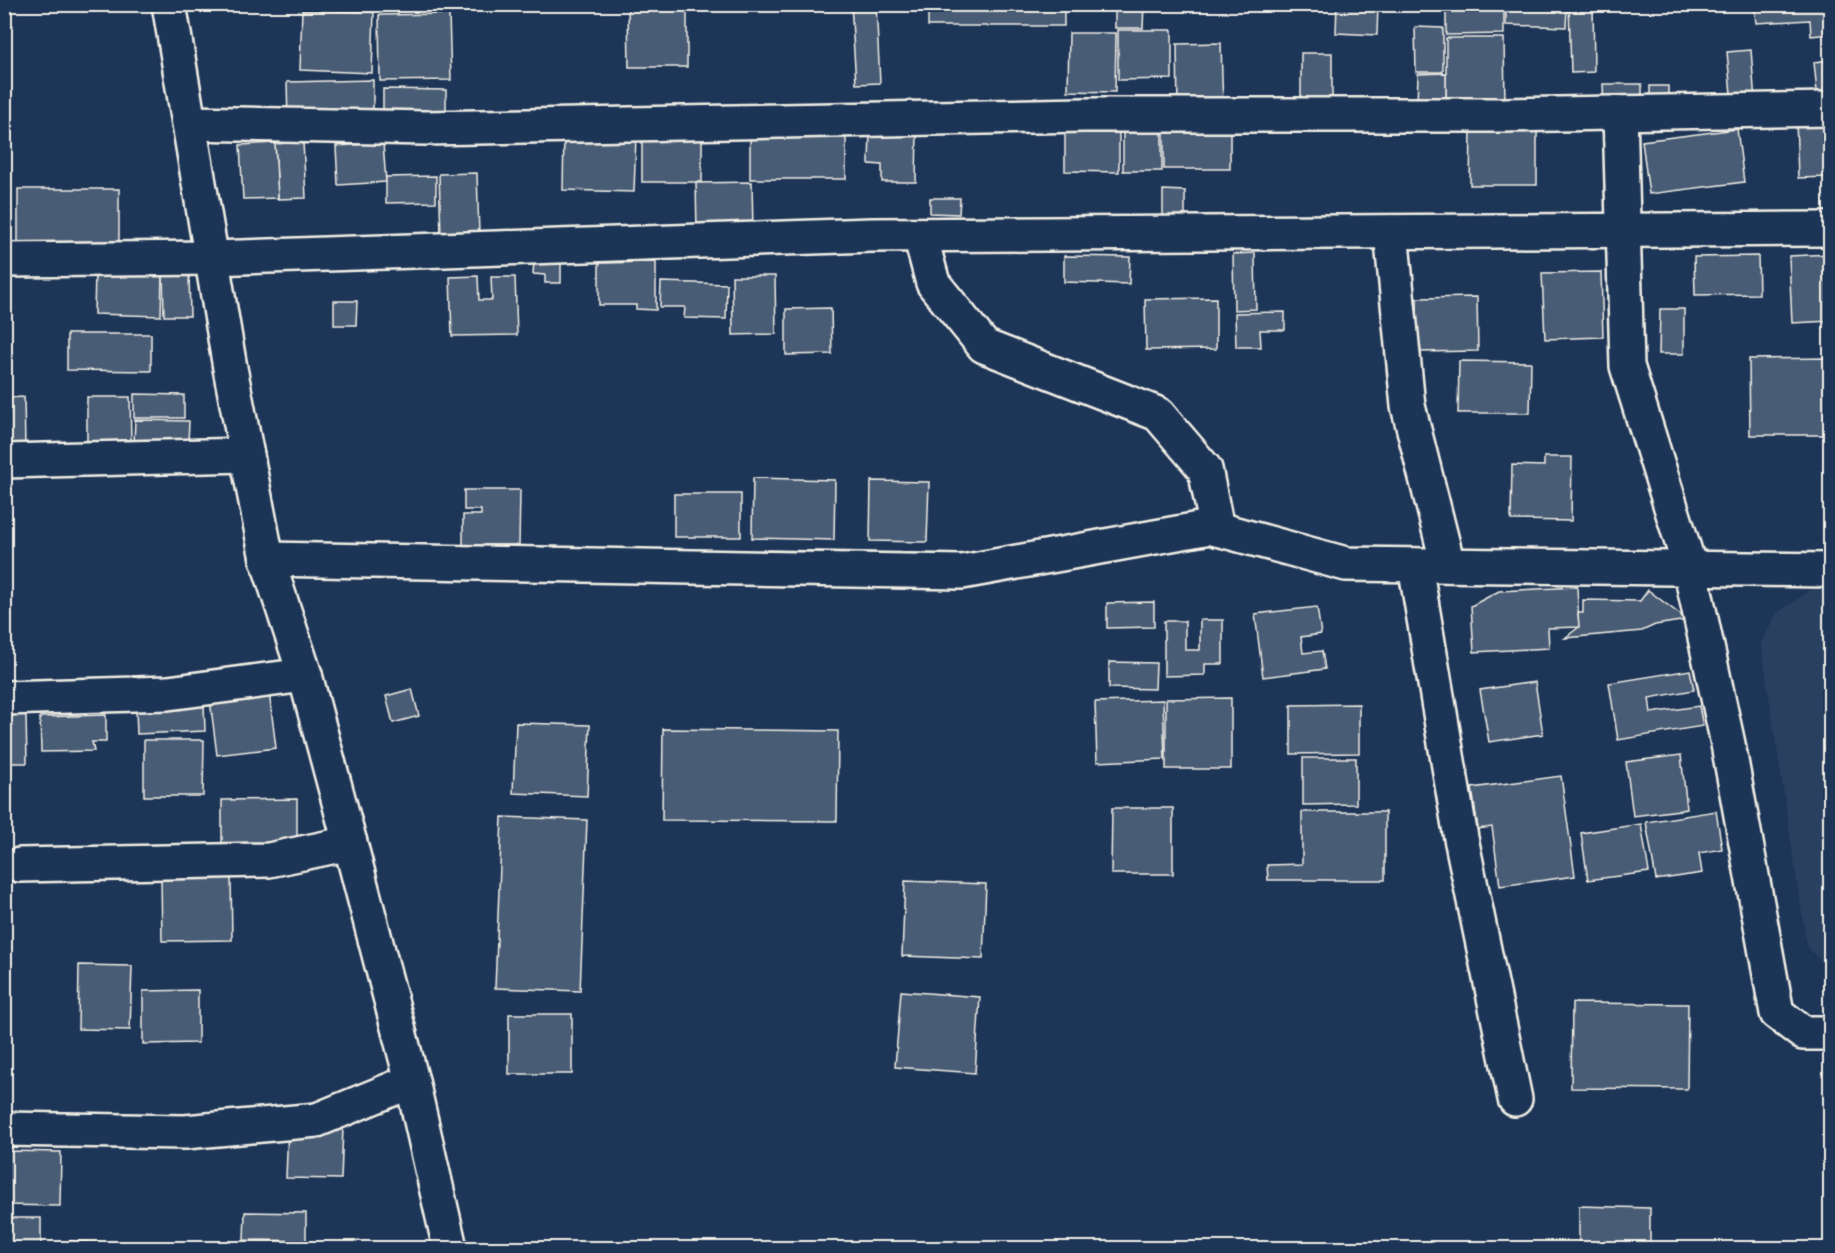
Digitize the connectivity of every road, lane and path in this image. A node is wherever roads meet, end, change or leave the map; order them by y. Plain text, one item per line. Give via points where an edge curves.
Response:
1 (169, 4) edge
2 (1830, 109) edge
3 (1620, 113) junction
4 (189, 123) junction
5 (1830, 229) edge
6 (1623, 230) junction
7 (1391, 232) junction
8 (920, 235) junction
9 (212, 258) junction
10 (4, 260) edge
11 (247, 455) junction
12 (4, 462) edge
13 (1217, 529) junction
14 (267, 559) junction
15 (1415, 565) junction
16 (1448, 565) junction
17 (1690, 568) junction
18 (1830, 570) edge
19 (305, 675) junction
20 (4, 698) edge
21 (350, 843) junction
22 (19, 865) dead end
23 (1830, 1033) edge
24 (412, 1082) junction
25 (1515, 1099) dead end
26 (4, 1129) edge
27 (450, 1248) edge

1 - 4 street
2 - 3 street
3 - 4 street via 1084,115 426,128
3 - 6 street
4 - 9 street
5 - 6 street
6 - 7 street
6 - 17 street via 1627,366
7 - 8 street
7 - 16 street via 1408,406
8 - 9 street
8 - 13 street via 933,283 984,346 1158,414 1204,469
9 - 10 street
9 - 11 street
11 - 12 street
11 - 14 street
13 - 14 street via 1210,527 962,572
13 - 15 street via 1346,564
14 - 19 street
15 - 16 street
15 - 25 street via 1461,838
16 - 17 street
17 - 18 street
17 - 23 street via 1728,744 1777,1013 1803,1033
19 - 20 street via 168,693
19 - 21 street
21 - 22 street via 269,860
21 - 24 street
24 - 26 street via 317,1120 184,1131
24 - 27 street

